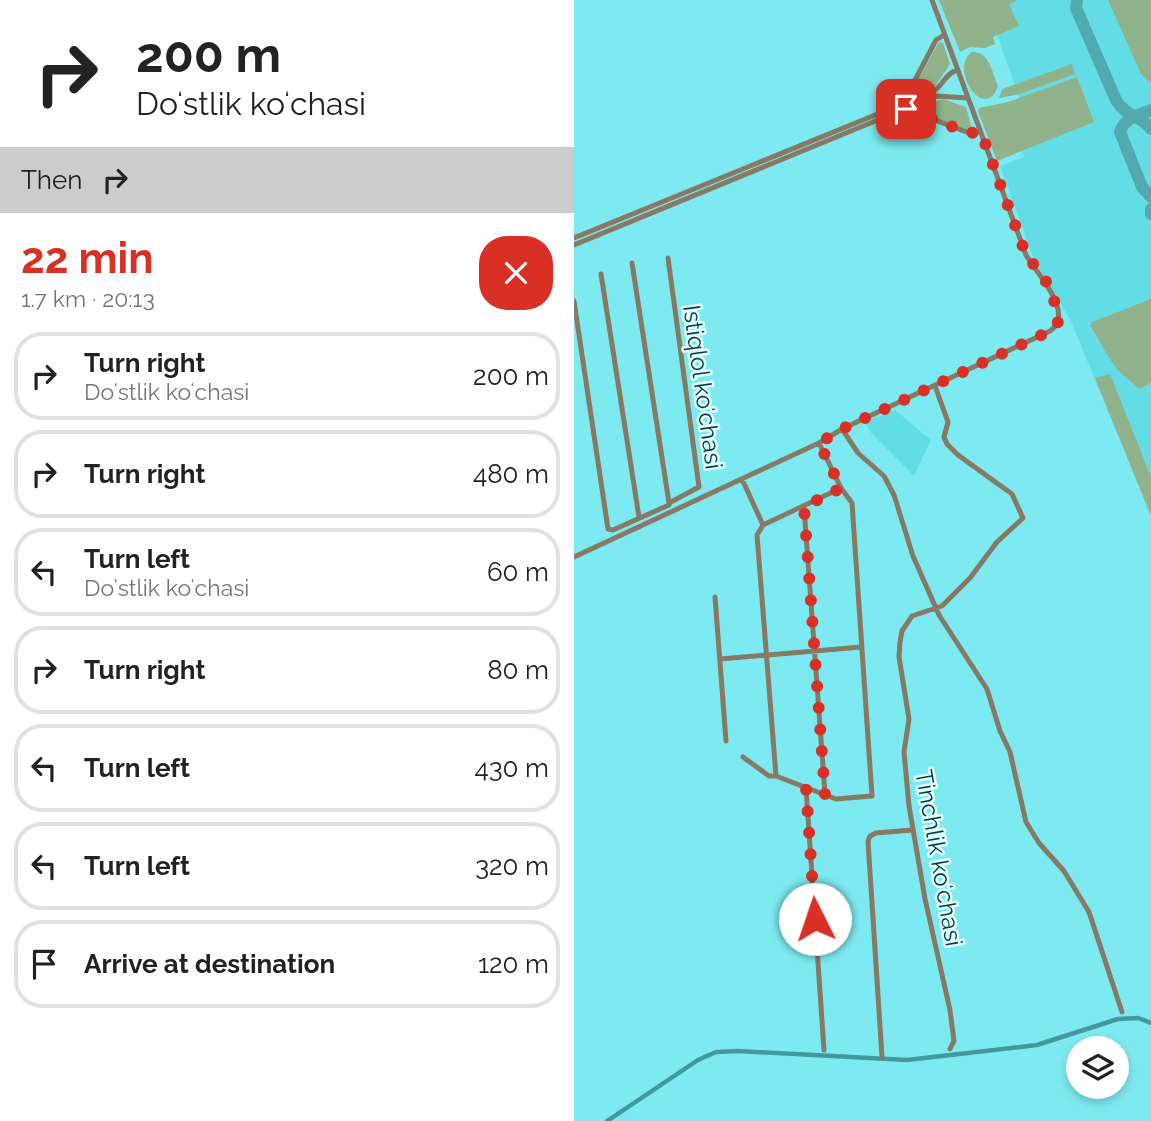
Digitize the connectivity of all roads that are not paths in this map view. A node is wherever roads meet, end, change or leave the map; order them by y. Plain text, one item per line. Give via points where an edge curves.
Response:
1 (932, 0) edge
2 (944, 35) junction
3 (957, 70) junction
4 (968, 98) junction
5 (905, 106) junction
6 (981, 132) junction
7 (574, 238) edge
8 (574, 245) edge
9 (668, 258) dead end
10 (632, 263) dead end
11 (601, 274) dead end
12 (574, 301) edge
13 (935, 386) junction
14 (842, 429) junction
15 (819, 443) junction
16 (742, 479) junction
17 (841, 488) junction
18 (668, 503) junction
19 (804, 507) junction
20 (671, 511) junction
21 (639, 517) junction
22 (763, 525) junction
23 (574, 557) edge
24 (715, 597) dead end
25 (936, 608) junction
26 (861, 647) junction
27 (814, 651) junction
28 (765, 655) junction
29 (720, 659) junction
30 (726, 741) dead end
31 (743, 757) dead end
32 (776, 776) junction
33 (806, 788) junction
34 (825, 794) junction
35 (912, 831) junction
36 (1122, 1012) dead end
37 (950, 1049) dead end
38 (824, 1050) dead end
39 (882, 1057) dead end

1 - 2 street
2 - 3 street
2 - 5 street via 936,40
3 - 4 street
3 - 5 street via 940,87
4 - 5 street via 936,96
4 - 6 street
5 - 6 street via 969,133
5 - 7 street
5 - 8 street
6 - 13 street via 1026,255 1050,290 1058,322 1050,331
9 - 18 street, Istiqlol koʻchasi via 699,487
10 - 18 street, Istiqlol koʻchasi
11 - 21 street
12 - 21 street, Istiqlol koʻchasi via 608,529
13 - 14 street
13 - 25 street via 948,422 947,444 1012,494 1023,518
14 - 15 street
14 - 25 street via 890,486
15 - 16 street
15 - 17 street
16 - 20 street
16 - 22 street
17 - 19 street
17 - 26 street via 852,503
18 - 20 street, Istiqlol koʻchasi
18 - 21 street, Istiqlol koʻchasi
19 - 22 street
19 - 27 street
20 - 23 street
22 - 28 street via 757,535
24 - 29 street
25 - 35 street, Tinchlik koʻchasi via 912,616 900,642 909,719 904,752
25 - 36 street via 987,689 1016,772 1026,822 1089,912
26 - 27 street
26 - 34 street via 873,795 836,799
27 - 28 street
27 - 34 street
28 - 29 street
28 - 32 street
29 - 30 street
31 - 32 street
32 - 33 street
33 - 34 street
33 - 38 street
35 - 37 street, Tinchlik koʻchasi via 950,1010 954,1041
35 - 39 street via 872,834 867,841

